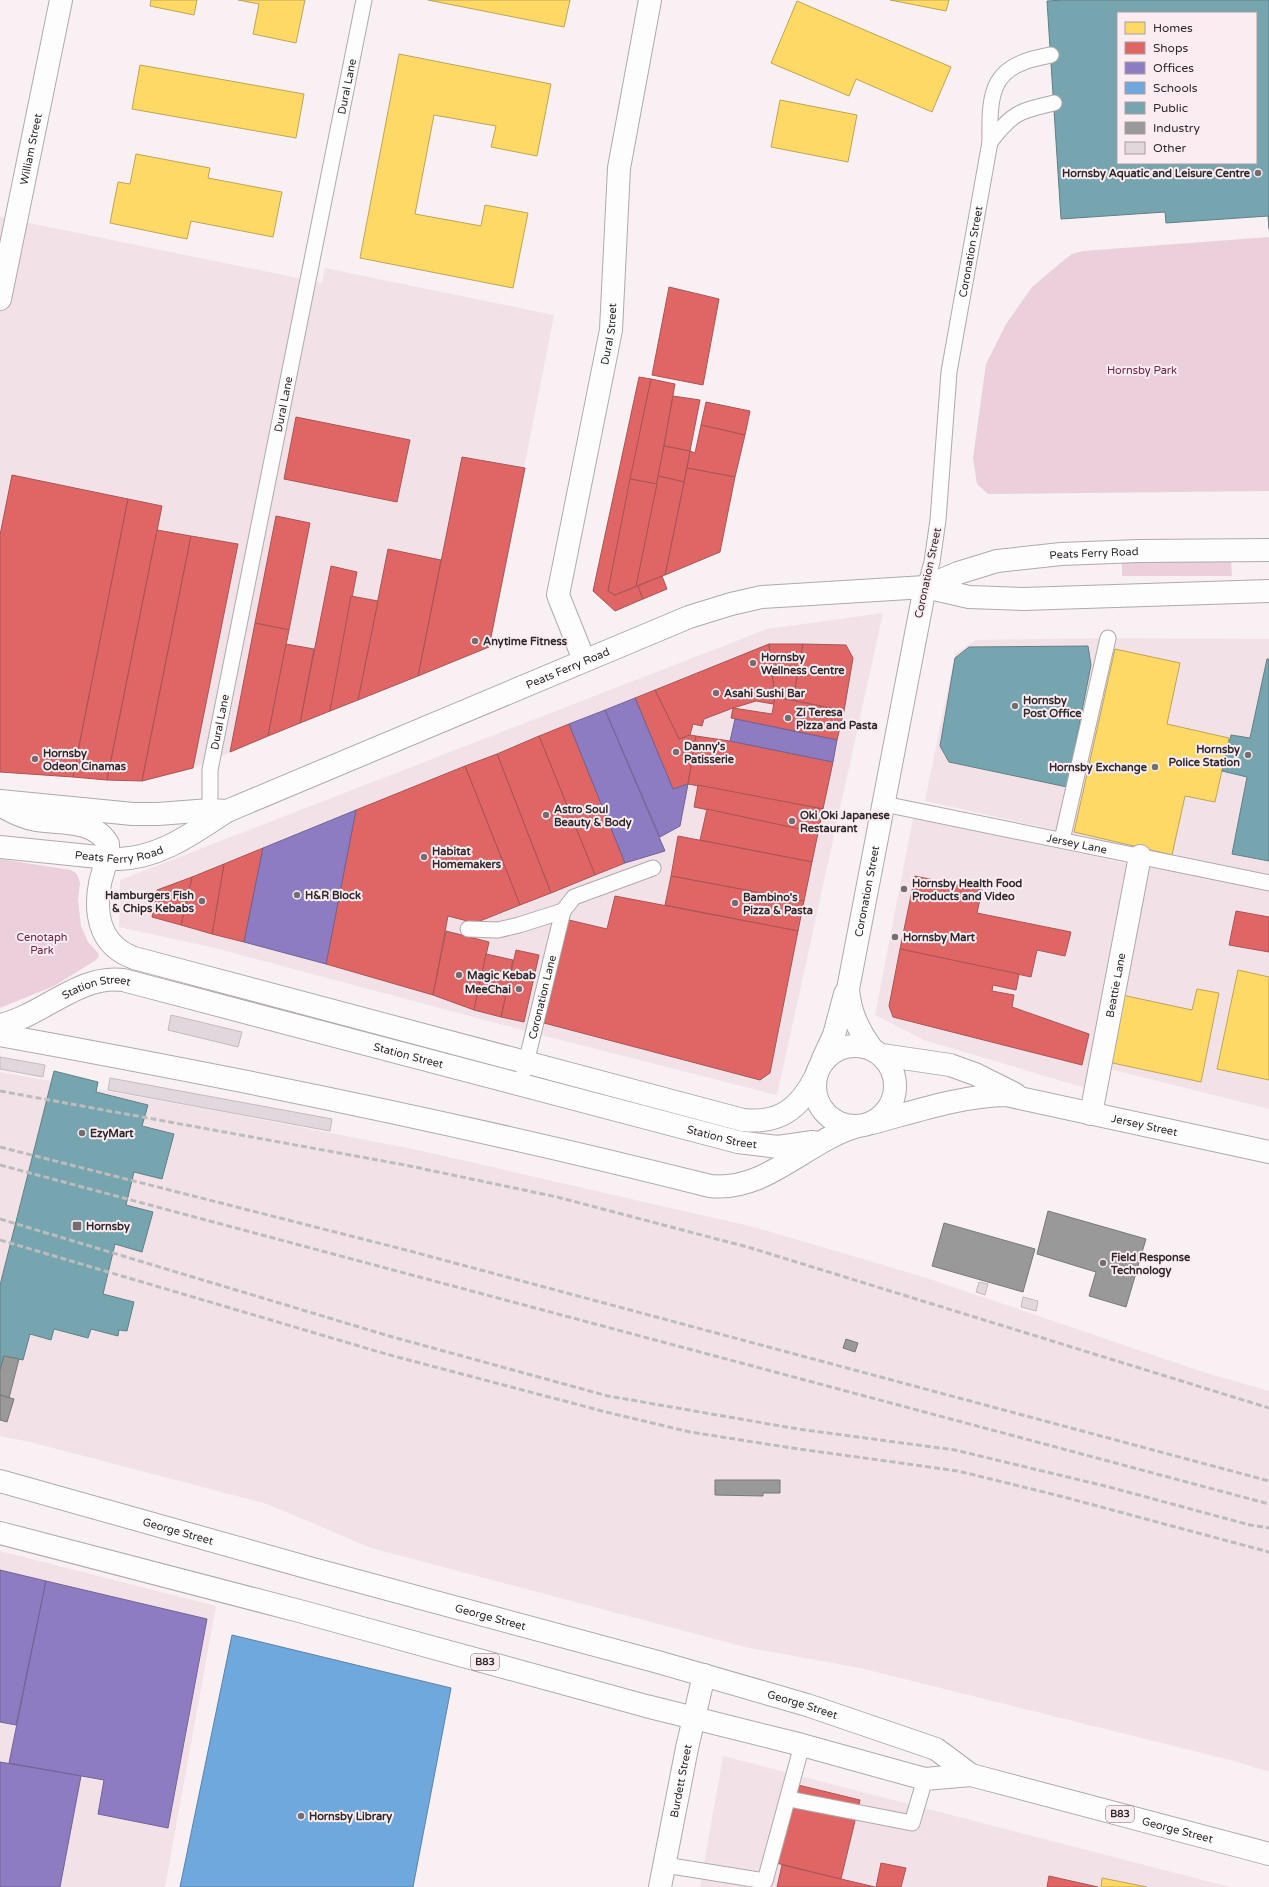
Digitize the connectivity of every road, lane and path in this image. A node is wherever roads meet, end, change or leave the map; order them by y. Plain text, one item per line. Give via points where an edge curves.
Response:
1 (61, 0) edge
2 (364, 0) edge
3 (650, 0) edge
4 (1051, 55) dead end
5 (1054, 102) dead end
6 (990, 142) junction
7 (0, 298) edge
8 (1269, 550) edge
9 (925, 586) junction
10 (1269, 591) edge
11 (1108, 638) dead end
12 (584, 660) junction
13 (0, 801) edge
14 (884, 804) junction
15 (0, 806) edge
16 (218, 810) junction
17 (1062, 840) junction
18 (0, 847) edge
19 (1140, 856) junction
20 (108, 858) junction
21 (653, 868) dead end
22 (1269, 883) edge
23 (563, 911) junction
24 (468, 929) dead end
25 (850, 977) junction
26 (0, 1025) edge
27 (0, 1035) edge
28 (877, 1052) junction
29 (526, 1062) junction
30 (817, 1071) junction
31 (520, 1084) junction
32 (1021, 1097) junction
33 (1090, 1114) junction
34 (864, 1125) junction
35 (825, 1138) junction
36 (1269, 1152) edge
37 (0, 1481) edge
38 (0, 1533) edge
39 (704, 1675) junction
40 (693, 1719) junction
41 (802, 1745) junction
42 (971, 1775) junction
43 (925, 1779) junction
44 (788, 1799) junction
45 (1269, 1854) edge
46 (665, 1865) junction
47 (660, 1887) edge

1 - 7 street, William Street
2 - 16 lane, Dural Lane via 210,770
3 - 12 street, Dural Street via 619,168 611,330 558,595
4 - 6 lane, Coronation Street via 1012,66 1001,76 990,102
5 - 6 lane, Coronation Street via 1013,116 1003,124
6 - 9 lane, Coronation Street via 949,372 938,520 932,562
8 - 9 street, Peats Ferry Road via 1061,554 997,561
9 - 10 street, Peats Ferry Road via 969,597 1023,600
9 - 12 street, Peats Ferry Road via 785,595 746,601 689,617
9 - 14 street, Coronation Street
11 - 17 lane
12 - 16 street, Peats Ferry Road
13 - 16 street, Peats Ferry Road via 133,814
14 - 17 lane, Jersey Lane
14 - 25 street, Coronation Street
15 - 20 street via 27,818 75,824 95,830 108,844
16 - 20 street, Peats Ferry Road via 183,839 156,852 135,858
17 - 19 lane, Jersey Lane
18 - 20 street, Peats Ferry Road
19 - 22 lane, Jersey Lane
19 - 33 street, Beattie Lane
20 - 29 street, Station Street via 99,888 98,913 107,937 117,950 124,954
21 - 23 lane, Coronation Lane via 574,897
23 - 24 lane via 498,930
23 - 29 lane, Coronation Lane
25 - 28 street, Coronation Street via 850,1008 859,1030
25 - 30 street, Coronation Street via 834,1035
26 - 31 street, Station Street via 25,1017 93,982 118,979
27 - 35 street, Station Street via 317,1096 710,1186 734,1187 761,1177
28 - 30 street via 852,1045 842,1047 833,1052
28 - 32 street, Jersey Street via 950,1065 975,1074
28 - 34 street via 889,1064 894,1074 895,1092 889,1108 882,1116
29 - 30 street, Station Street via 752,1121 777,1117 798,1104 806,1095
29 - 31 lane, Coronation Lane
30 - 34 street via 815,1094 822,1111 837,1123
31 - 35 street, Station Street via 756,1146 787,1147
32 - 33 street, Jersey Street
32 - 34 street, Jersey Street via 1006,1095 972,1098
33 - 36 street, Jersey Street
34 - 35 street, Station Street
37 - 39 street, George Street / B83
38 - 40 street, George Street / B83 via 303,1612
39 - 40 street, Burdett Street
39 - 42 street, George Street / B83 via 807,1705 936,1749
40 - 41 street, George Street / B83
40 - 46 street, Burdett Street
41 - 43 street, George Street / B83
41 - 44 lane
42 - 43 street, George Street / B83
42 - 45 street, George Street / B83
43 - 44 lane via 912,1822
44 - 46 lane via 765,1881
46 - 47 street, Burdett Street

